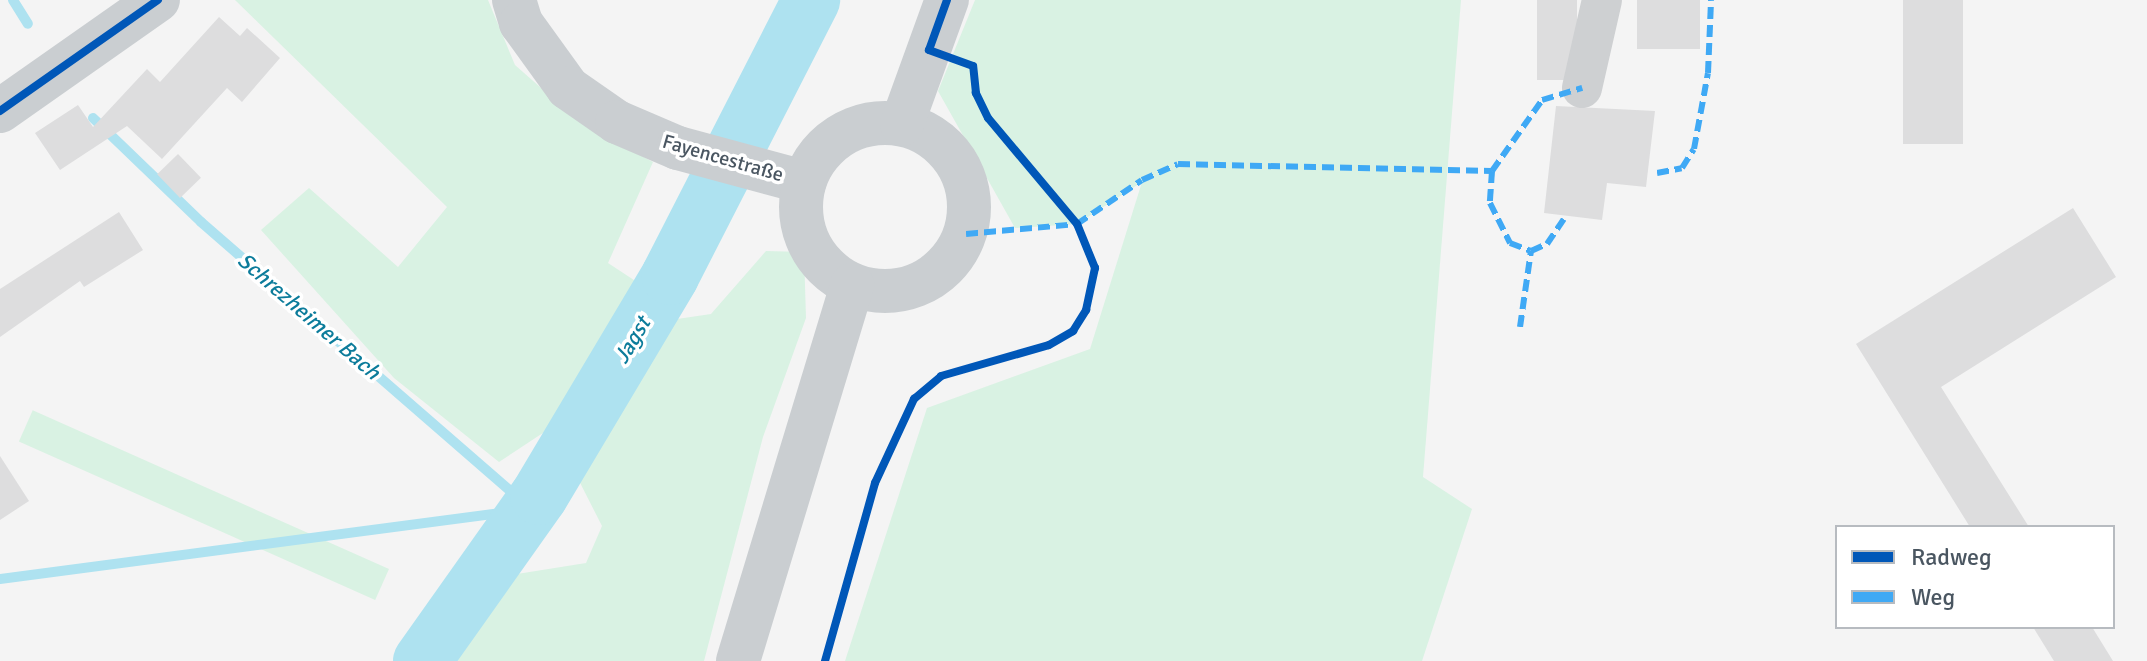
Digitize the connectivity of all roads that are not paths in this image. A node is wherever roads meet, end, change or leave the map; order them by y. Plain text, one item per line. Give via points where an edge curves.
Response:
1 (158, 0) edge
2 (514, 0) edge
3 (947, 0) edge
4 (1602, 0) edge
5 (1582, 88) dead end
6 (0, 111) edge
7 (902, 124) junction
8 (804, 182) junction
9 (852, 285) junction
10 (738, 661) edge

1 - 6 main road
2 - 8 main road, Fayencestraße via 521,23 568,88 617,122 678,148
3 - 7 main road
4 - 5 street
7 - 8 main road via 877,122 842,135 815,159
7 - 9 main road via 928,134 950,152 967,191 966,234 953,259 933,278 907,289 879,292
8 - 9 main road via 804,231 814,254
9 - 10 main road

